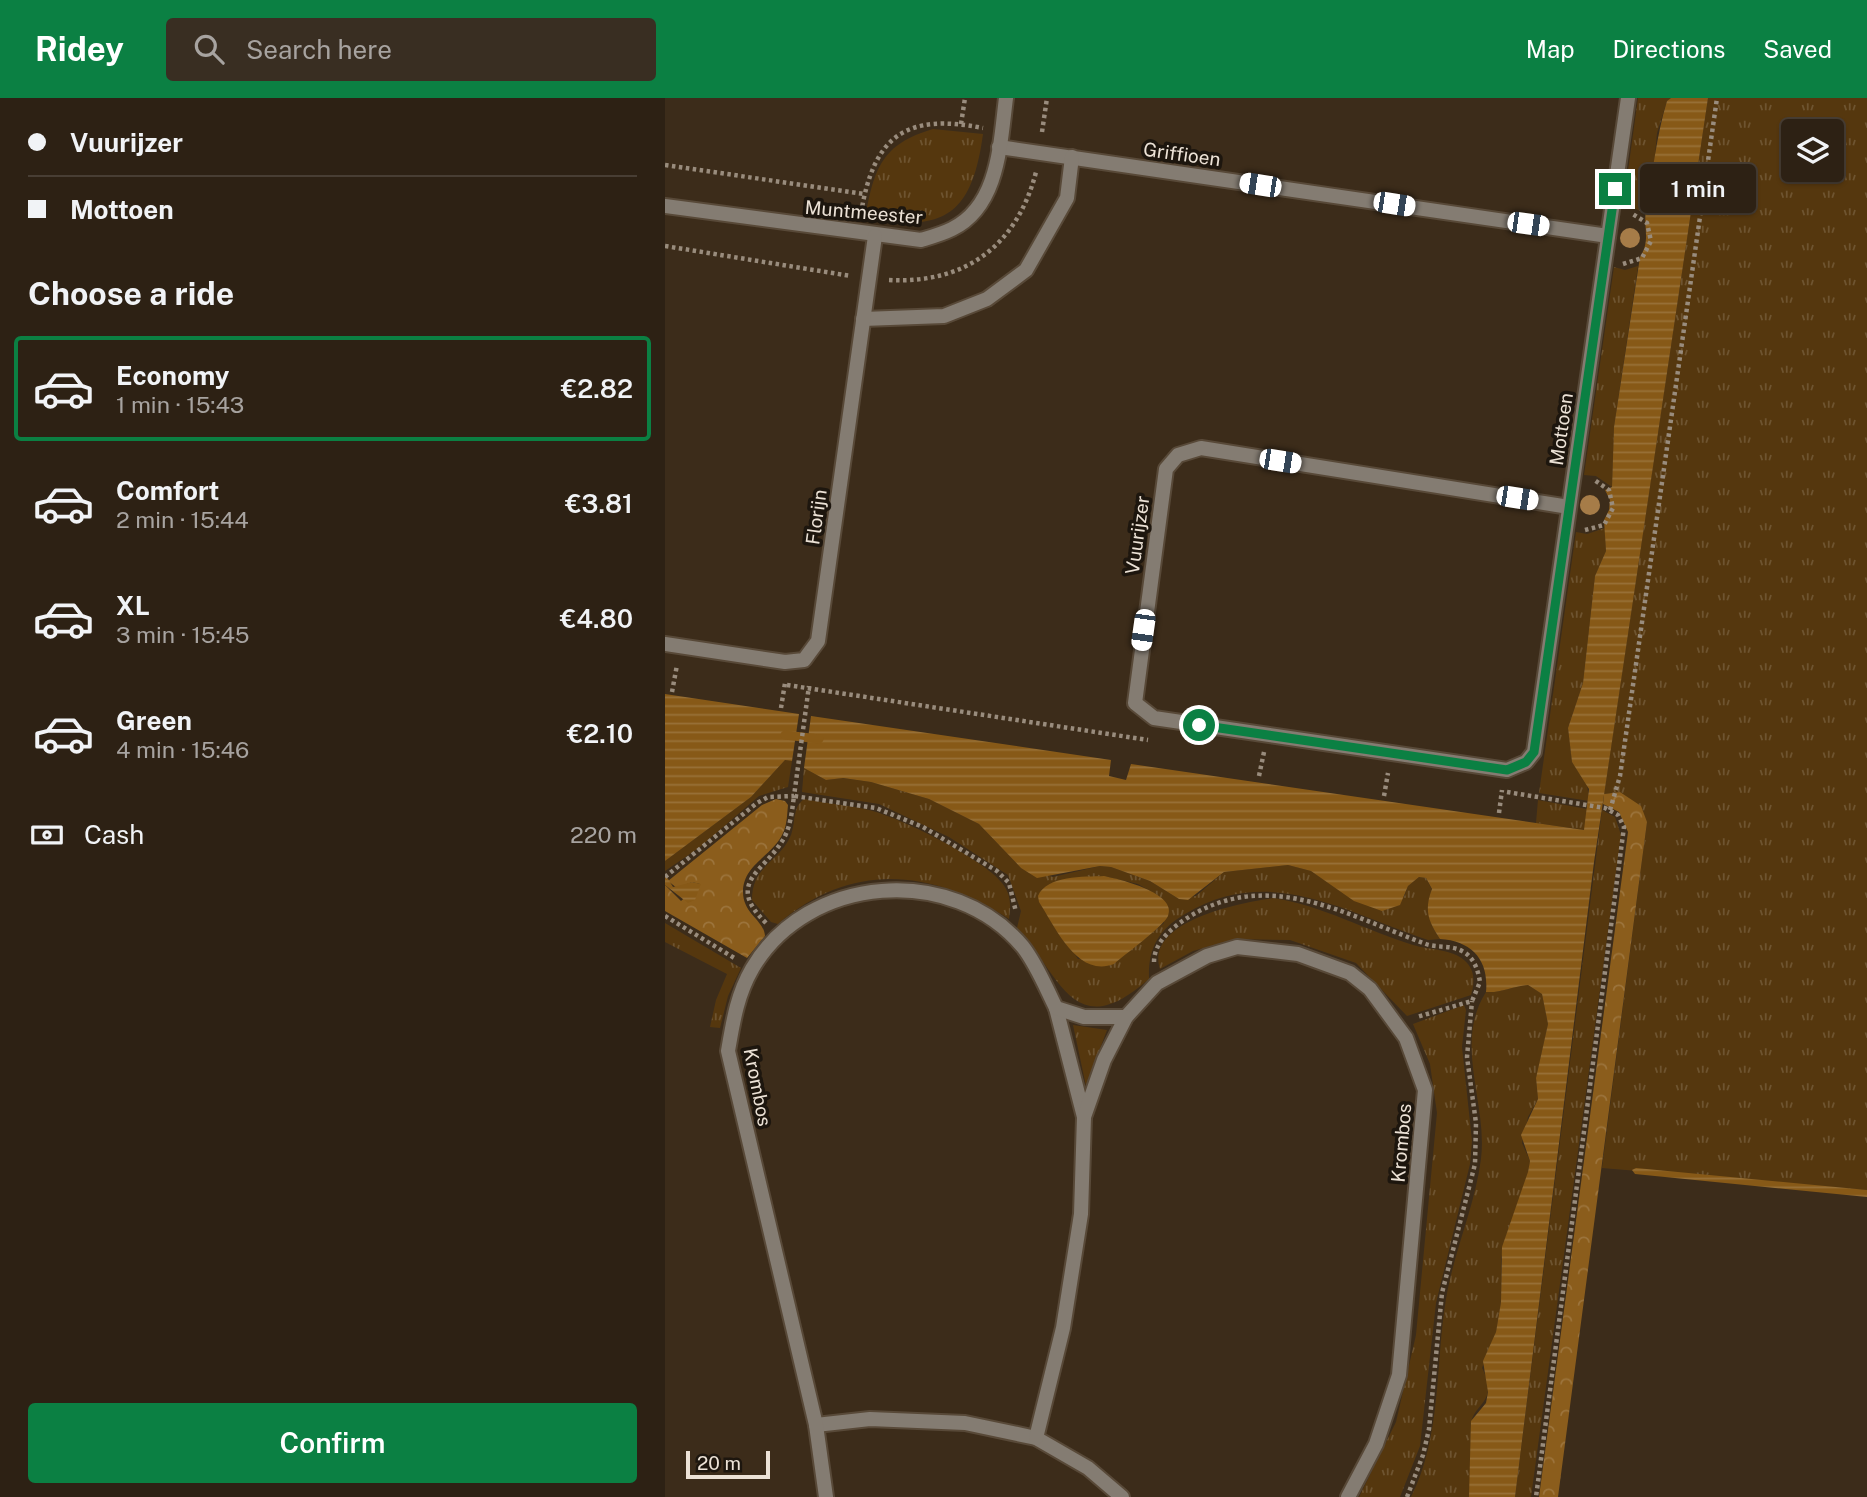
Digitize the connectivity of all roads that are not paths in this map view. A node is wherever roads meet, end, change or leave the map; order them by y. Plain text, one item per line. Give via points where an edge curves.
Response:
1 (1006, 98) edge
2 (1628, 98) edge
3 (999, 146) junction
4 (1072, 157) junction
5 (665, 206) edge
6 (875, 236) junction
7 (1608, 236) junction
8 (863, 319) junction
9 (1569, 507) junction
10 (665, 644) edge
11 (1526, 762) joint
12 (1056, 1008) junction
13 (1126, 1017) junction
14 (1084, 1117) junction
15 (816, 1425) junction
16 (1036, 1438) junction
17 (826, 1497) edge
18 (1122, 1497) edge
19 (1348, 1497) edge

1 - 3 street, Muntmeester
2 - 7 street, Mottoen
3 - 4 street, Griffioen
3 - 6 street, Muntmeester via 994,174 980,206 953,229 921,240
4 - 7 street, Griffioen
4 - 8 street via 1067,198 1026,270 987,299 944,316
5 - 6 street, Muntmeester
6 - 8 street, Florijn
7 - 9 street, Mottoen
8 - 10 street, Florijn via 818,641 804,660 785,662
9 - 11 street, Mottoen via 1538,739
9 - 11 street, Vuurijzer via 1201,448 1178,455 1166,469 1135,684 1135,703 1143,712 1154,719 1507,770
12 - 13 street via 1084,1017
12 - 14 street, Krombos
12 - 15 street, Krombos via 1023,948 1008,933 979,911 911,890 865,891 830,902 796,921 752,969 735,1008 728,1051
13 - 14 street, Krombos via 1104,1060
13 - 19 street, Krombos via 1157,983 1207,956 1237,947 1298,954 1350,973 1370,989 1400,1026 1425,1090 1399,1375 1376,1444
14 - 16 street, Krombos via 1080,1214 1063,1328
15 - 16 street via 870,1419 965,1423
15 - 17 street, Krombos
16 - 18 street via 1089,1468

